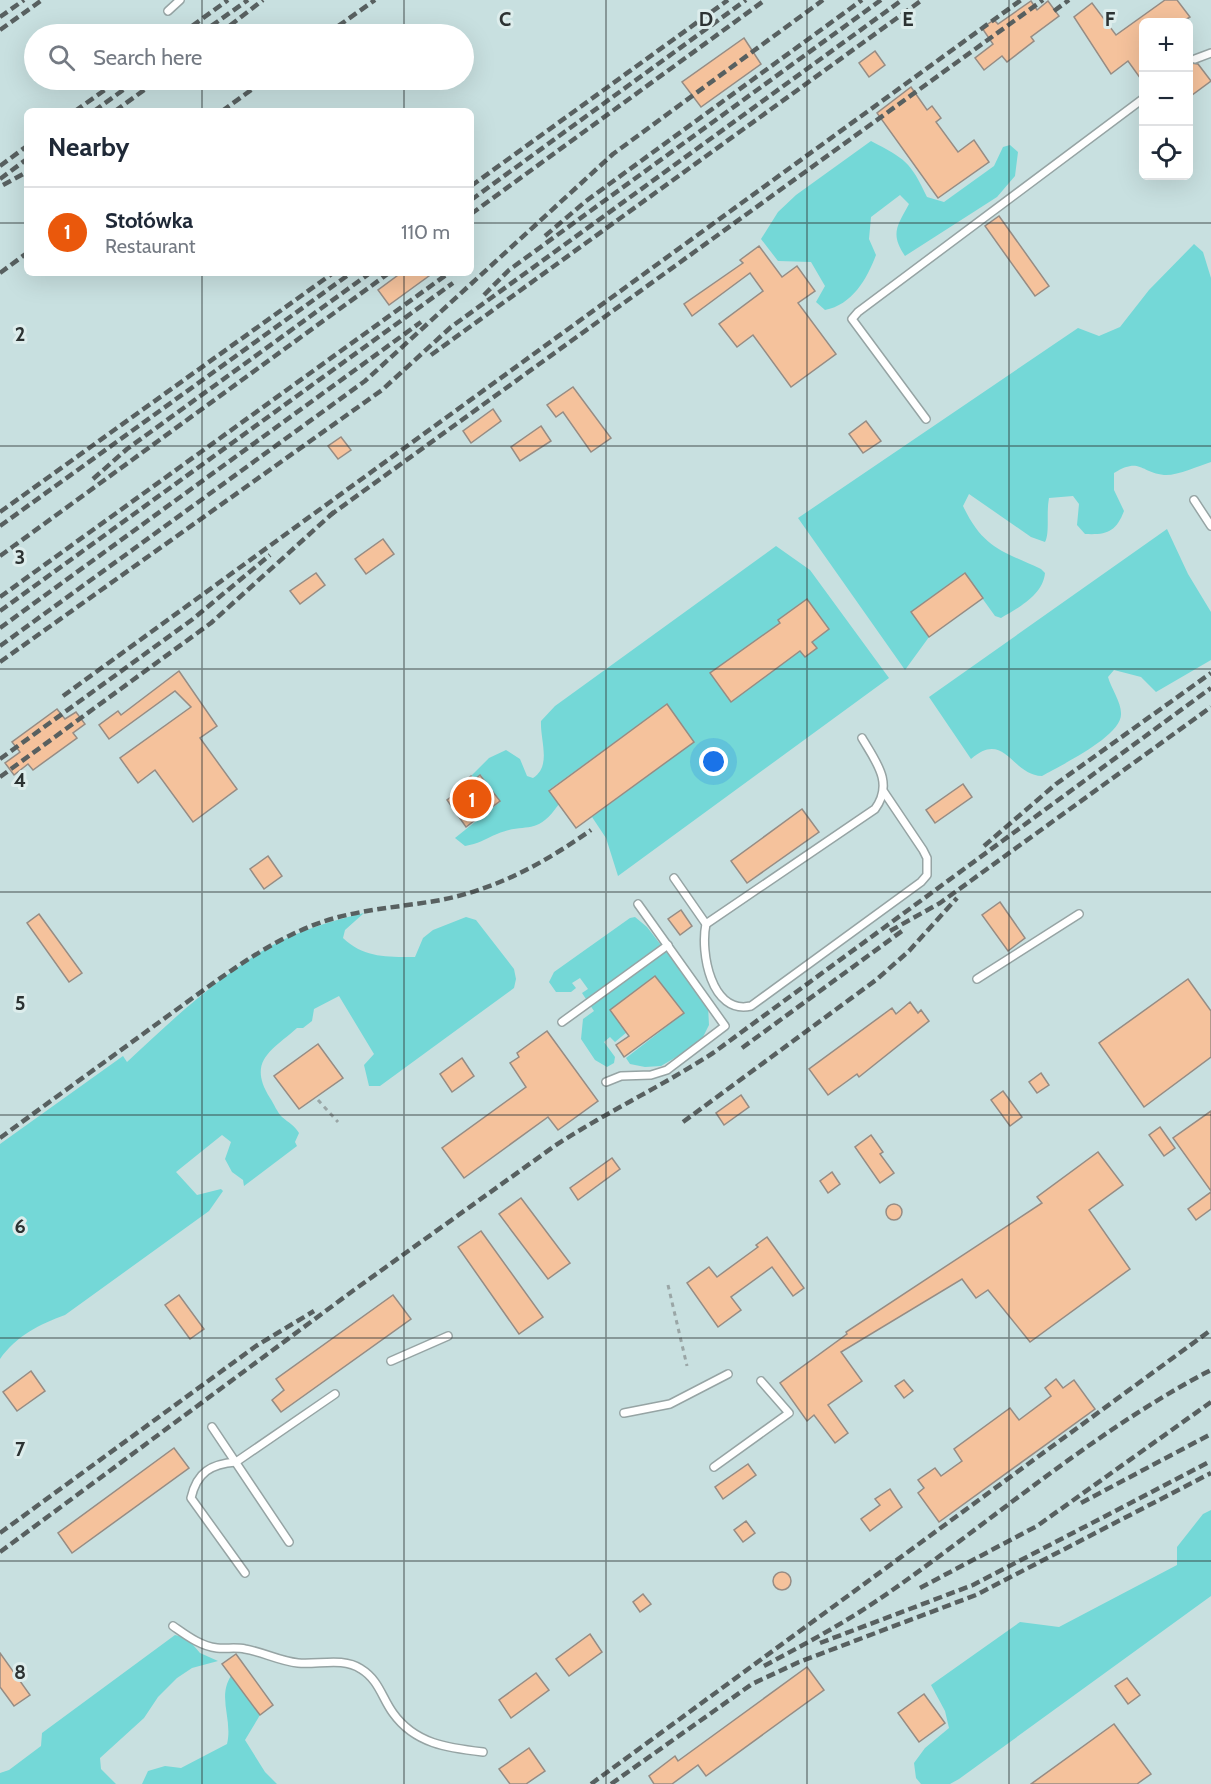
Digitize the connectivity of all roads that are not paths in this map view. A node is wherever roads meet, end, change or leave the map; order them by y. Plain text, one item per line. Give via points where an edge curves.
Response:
1 (180, 0) edge
2 (168, 11) dead end
3 (1211, 53) edge
4 (1195, 59) dead end
5 (1139, 101) edge
6 (926, 419) dead end
7 (1194, 500) dead end
8 (1211, 526) edge
9 (862, 738) dead end
10 (884, 792) junction
11 (674, 878) dead end
12 (638, 904) dead end
13 (1079, 914) dead end
14 (706, 924) junction
15 (668, 945) junction
16 (977, 979) dead end
17 (562, 1022) dead end
18 (606, 1082) dead end
19 (448, 1336) dead end
20 (391, 1361) dead end
21 (728, 1374) dead end
22 (761, 1381) dead end
23 (335, 1394) dead end
24 (624, 1413) dead end
25 (212, 1427) dead end
26 (236, 1462) junction
27 (714, 1467) dead end
28 (289, 1542) dead end
29 (245, 1573) dead end
30 (173, 1626) dead end
31 (483, 1752) dead end

1 - 2 lane
3 - 4 lane
5 - 6 lane via 852,319
7 - 8 lane
9 - 10 lane via 883,775
10 - 14 lane via 875,809
10 - 14 lane via 927,858 927,875 921,882 751,1006 726,1000 708,975 703,949
11 - 14 lane
12 - 15 lane
13 - 16 lane
15 - 17 lane
15 - 18 lane via 725,1026 667,1070
19 - 20 lane
21 - 24 lane via 670,1404
22 - 27 lane via 789,1413
23 - 26 lane
25 - 26 lane
26 - 28 lane
26 - 29 lane via 219,1463 204,1471 194,1483 191,1498
30 - 31 lane via 194,1641 215,1648 246,1649 274,1659 301,1663 331,1661 360,1668 380,1687 393,1713 417,1736 445,1748

